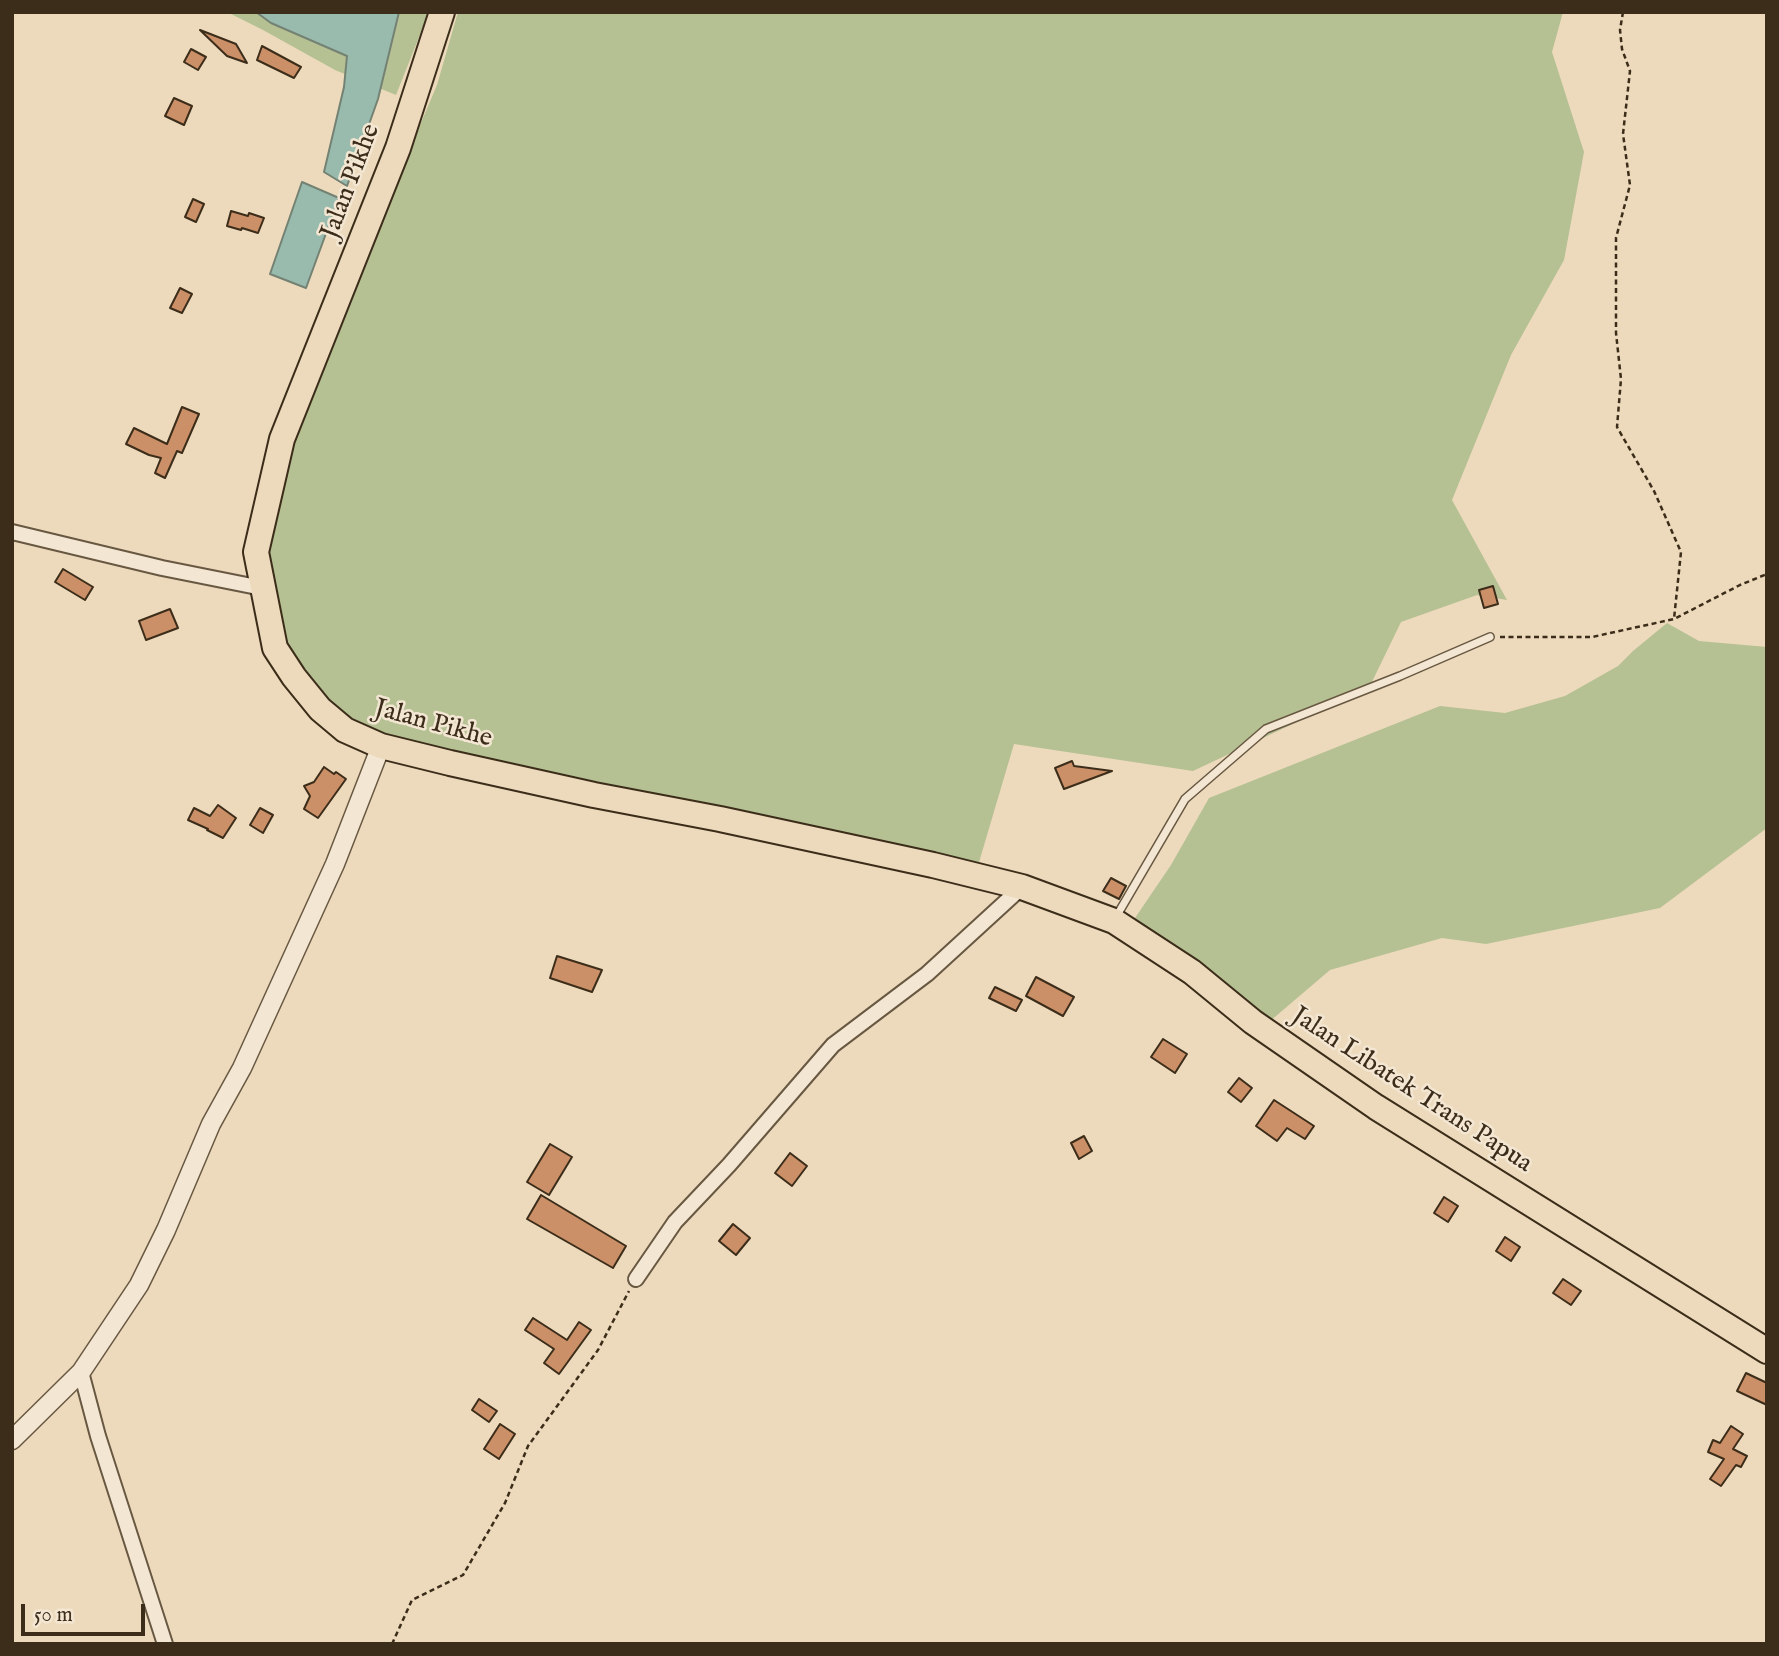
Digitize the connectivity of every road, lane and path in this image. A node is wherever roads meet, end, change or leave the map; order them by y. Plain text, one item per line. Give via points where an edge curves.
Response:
1 (442, 12) edge
2 (1623, 12) edge
3 (12, 532) edge
4 (1767, 574) edge
5 (262, 588) junction
6 (1674, 619) junction
7 (1490, 638) joint
8 (381, 746) junction
9 (1022, 887) junction
10 (1114, 921) junction
11 (636, 1279) joint
12 (1767, 1351) edge
13 (81, 1372) junction
14 (12, 1440) edge
15 (165, 1644) edge
16 (392, 1644) edge

1 - 5 highway, Jalan Pikhe via 398,149 282,439 256,552
2 - 6 path via 1622,49 1630,71 1623,134 1630,185 1616,238 1621,379 1617,427 1654,491 1681,552
3 - 5 street
4 - 6 path
5 - 8 highway, Jalan Pikhe via 275,648 294,677 345,730
6 - 7 path via 1592,637
7 - 10 lane via 1266,729 1185,800
8 - 9 highway, Jalan Pikhe
8 - 13 street via 335,864 139,1285
9 - 10 highway, Jalan Libatek Trans Papua
9 - 11 street via 927,974 833,1045 675,1222
10 - 12 highway, Jalan Libatek Trans Papua via 1192,972 1253,1022 1376,1107
11 - 16 path via 598,1350 527,1446 505,1503 463,1575 412,1600
13 - 14 street
13 - 15 street

